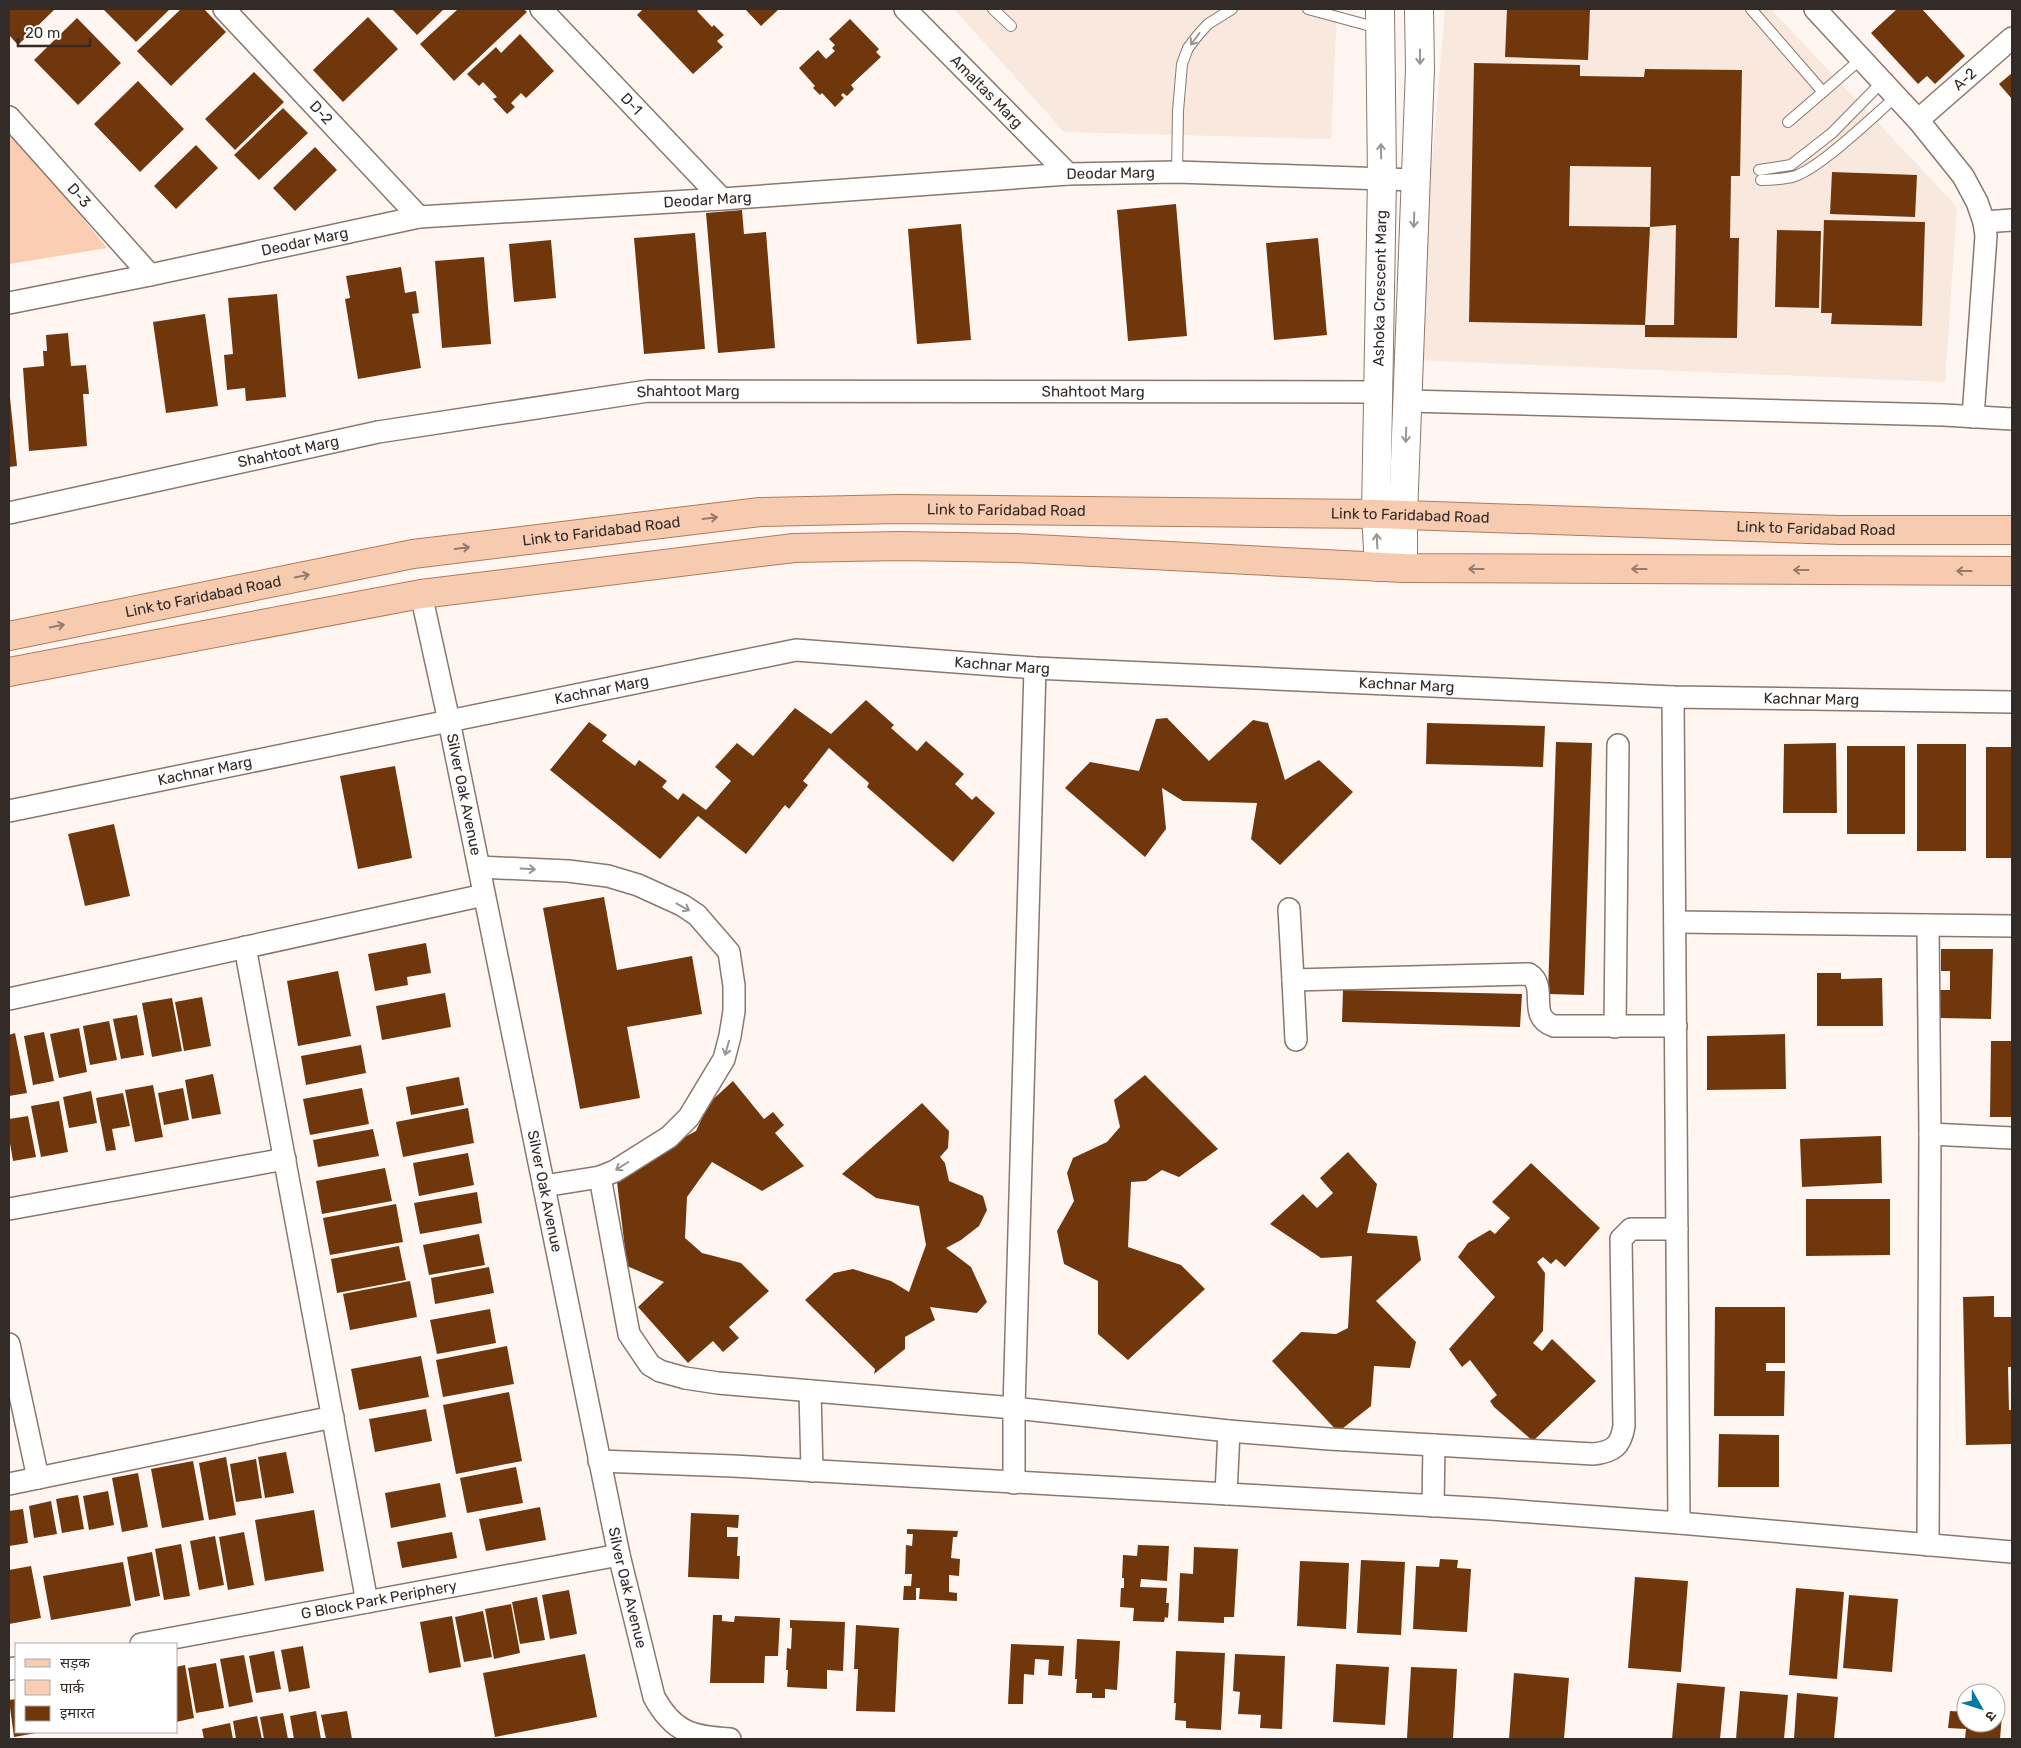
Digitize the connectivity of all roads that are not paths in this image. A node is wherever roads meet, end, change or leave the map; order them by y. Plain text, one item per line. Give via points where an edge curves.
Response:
1 (224, 9) edge
2 (541, 9) edge
3 (905, 9) edge
4 (993, 9) edge
5 (1232, 9) edge
6 (1308, 9) edge
7 (1419, 9) edge
8 (1751, 9) edge
9 (1815, 9) edge
10 (1379, 18) edge
11 (1011, 26) dead end
12 (2012, 38) edge
13 (1862, 58) junction
14 (1890, 88) junction
15 (1823, 92) junction
16 (9, 117) edge
17 (1918, 120) junction
18 (1788, 122) dead end
19 (1177, 172) junction
20 (1068, 174) junction
21 (1382, 178) junction
22 (1415, 180) junction
23 (722, 200) junction
24 (419, 216) junction
25 (2012, 220) edge
26 (1984, 222) junction
27 (150, 275) junction
28 (9, 303) edge
29 (1379, 392) junction
30 (1407, 401) junction
31 (1973, 416) junction
32 (2012, 418) edge
33 (9, 513) edge
34 (1376, 514) junction
35 (1403, 515) junction
36 (2012, 530) edge
37 (1391, 568) junction
38 (2012, 571) edge
39 (421, 594) junction
40 (9, 636) edge
41 (1035, 668) junction
42 (9, 672) edge
43 (1674, 697) junction
44 (2012, 702) edge
45 (449, 721) junction
46 (1618, 745) dead end
47 (9, 811) edge
48 (479, 867) junction
49 (484, 895) junction
50 (1289, 909) dead end
51 (1675, 922) junction
52 (1928, 925) junction
53 (2012, 926) edge
54 (245, 947) junction
55 (1293, 980) junction
56 (9, 999) edge
57 (1676, 1026) junction
58 (1615, 1027) junction
59 (1296, 1040) dead end
60 (1930, 1134) junction
61 (2012, 1138) edge
62 (284, 1159) junction
63 (600, 1177) junction
64 (544, 1186) junction
65 (9, 1209) edge
66 (1677, 1229) junction
67 (9, 1344) edge
68 (810, 1391) junction
69 (1014, 1408) junction
70 (333, 1417) junction
71 (1229, 1431) junction
72 (1434, 1445) junction
73 (599, 1461) junction
74 (812, 1471) junction
75 (38, 1478) junction
76 (1014, 1482) junction
77 (9, 1484) edge
78 (1226, 1494) junction
79 (1433, 1506) junction
80 (1678, 1523) junction
81 (1928, 1545) junction
82 (2012, 1552) edge
83 (619, 1554) junction
84 (367, 1602) junction
85 (146, 1643) edge
86 (730, 1739) edge

1 - 24 street, D-2
2 - 23 street, D-1
3 - 20 street, Amaltas Marg
4 - 11 lane
5 -> 19 lane via 1208,24 1188,48 1182,64
6 - 10 lane
7 -> 22 street
8 - 15 lane
9 - 13 street
21 -> 10 street, Ashoka Crescent Marg
12 - 17 street, A-2
13 - 14 street
13 - 15 lane
14 - 14 lane via 1797,161 1760,175 1792,177 1803,172 1831,152
14 - 17 street
15 - 18 lane
16 - 27 street, D-3
17 - 26 street via 1963,176
19 - 20 street, Deodar Marg
19 - 21 street, Deodar Marg
20 - 23 street, Deodar Marg
21 - 22 street, Deodar Marg
21 - 29 street, Ashoka Crescent Marg
22 -> 30 street
23 - 24 street, Deodar Marg
24 - 27 street, Deodar Marg
25 - 26 street
26 - 31 street via 1986,236
27 - 28 street, Deodar Marg
29 - 33 street, Shahtoot Marg via 648,391 378,432
29 - 34 street, Ashoka Crescent Marg
30 - 31 street
30 -> 35 street
31 - 32 street
34 - 35 main road, Link to Faridabad Road
37 -> 34 street, Ashoka Crescent Marg
40 -> 34 main road, Link to Faridabad Road via 413,554 760,512 908,509
35 - 36 main road, Link to Faridabad Road via 1829,530
35 - 37 street
38 -> 37 main road
37 - 39 main road via 1014,548 794,548
39 - 42 main road
39 - 45 street, Silver Oak Avenue
41 - 43 street, Kachnar Marg
41 - 45 street, Kachnar Marg via 796,650
41 - 69 street
43 - 44 street, Kachnar Marg
43 - 51 street
45 - 47 street, Kachnar Marg
45 - 48 street, Silver Oak Avenue
46 - 58 street
48 - 49 street, Silver Oak Avenue
48 -> 63 street via 568,871 608,876 638,885 697,915 729,952 734,1012 724,1059 689,1117 670,1137
49 - 54 street
49 - 64 street, Silver Oak Avenue
50 - 55 street
51 - 52 street
51 - 57 street
52 - 53 street
52 - 60 street
54 - 56 street
54 - 62 street
55 - 58 street via 1529,974 1537,984 1540,1013 1547,1024
55 - 59 street
57 - 58 street
57 - 66 street
60 - 61 street
60 - 81 street
62 - 65 street
62 - 70 street
63 - 64 street
63 - 68 street via 629,1334 650,1365 685,1378
64 - 73 street, Silver Oak Avenue
66 - 72 street via 1631,1229 1621,1239 1624,1426 1615,1447 1607,1453 1593,1454
66 - 80 street
67 - 75 street
68 - 69 street
68 - 74 street
69 - 71 street
69 - 76 street
70 - 75 street
70 - 84 street
71 - 72 street
71 - 78 street
72 - 79 street
73 - 74 street
73 - 83 street, Silver Oak Avenue
74 - 76 street
75 - 77 street
76 - 78 street
78 - 79 street
79 - 80 street
80 - 81 street
81 - 82 street
83 - 84 street, G Block Park Periphery
83 - 86 street, Silver Oak Avenue via 654,1696 661,1709 672,1723 688,1733
84 - 85 street, G Block Park Periphery

